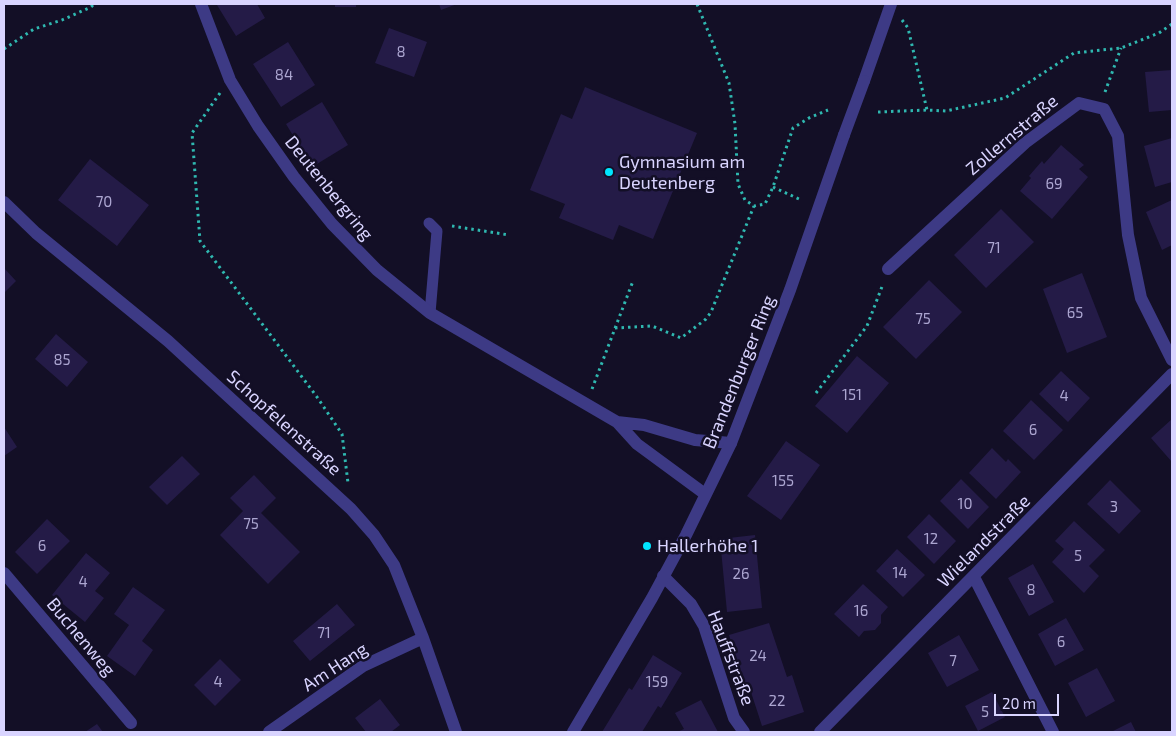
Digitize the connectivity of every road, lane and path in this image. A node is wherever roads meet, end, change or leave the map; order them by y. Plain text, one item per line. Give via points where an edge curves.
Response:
1 (94, 4) edge
2 (201, 4) edge
3 (697, 4) edge
4 (891, 4) edge
5 (901, 18) dead end
6 (1172, 24) edge
7 (1121, 48) junction
8 (4, 50) edge
9 (230, 80) junction
10 (1100, 108) junction
11 (828, 110) dead end
12 (927, 110) junction
13 (878, 112) dead end
14 (773, 187) junction
15 (801, 200) dead end
16 (4, 202) edge
17 (754, 206) junction
18 (433, 227) joint
19 (508, 235) dead end
20 (888, 269) joint
21 (633, 282) dead end
22 (430, 313) junction
23 (615, 328) junction
24 (1172, 360) edge
25 (1172, 374) edge
26 (816, 393) dead end
27 (587, 404) junction
28 (617, 422) junction
29 (731, 443) junction
30 (706, 494) junction
31 (351, 509) junction
32 (4, 573) edge
33 (663, 576) junction
34 (974, 576) junction
35 (423, 638) junction
36 (131, 724) dead end
37 (269, 732) edge
38 (456, 732) edge
39 (573, 732) edge
40 (744, 732) edge
41 (820, 732) edge
42 (1052, 732) edge

1 - 8 path via 34,29
2 - 9 street, Deutenbergring
3 - 17 path via 729,83 738,184 745,200
4 - 29 street, Brandenburger Ring, bridge via 790,290
5 - 12 path via 908,28
6 - 7 path via 1159,33
7 - 10 path
7 - 12 path via 1074,53 1005,98 946,111
9 - 22 street, Deutenbergring via 294,177 332,224 377,270
9 - 31 path via 192,132 200,241 342,434
10 - 20 street, Zollernstraße via 1079,103 1026,143
10 - 24 street via 1118,136 1128,236 1141,298
11 - 14 path via 793,128
12 - 13 path
14 - 15 path
14 - 17 path via 765,204
16 - 31 street, Schopfelenstraße via 36,233 168,341
17 - 23 path via 706,319 681,338 652,326
18 - 19 path via 454,225
18 - 22 lane
20 - 26 path via 867,326
21 - 23 path
22 - 27 street, Deutenbergring
23 - 27 path
25 - 34 street, Wielandstraße
27 - 28 street, Deutenbergring
28 - 29 street, Deutenbergring via 644,425 695,440
28 - 30 street, Deutenbergring via 637,444
29 - 30 street, Brandenburger Ring
30 - 33 street, Brandenburger Ring
31 - 35 street, Schopfelenstraße via 374,535 394,566
32 - 36 street, Buchenweg
33 - 39 street, Brandenburger Ring
33 - 40 street, Hauffstraße via 691,604 704,626 734,718
34 - 41 street, Wielandstraße
34 - 42 street
35 - 37 street, Am Hang via 363,666
35 - 38 street, Schopfelenstraße

